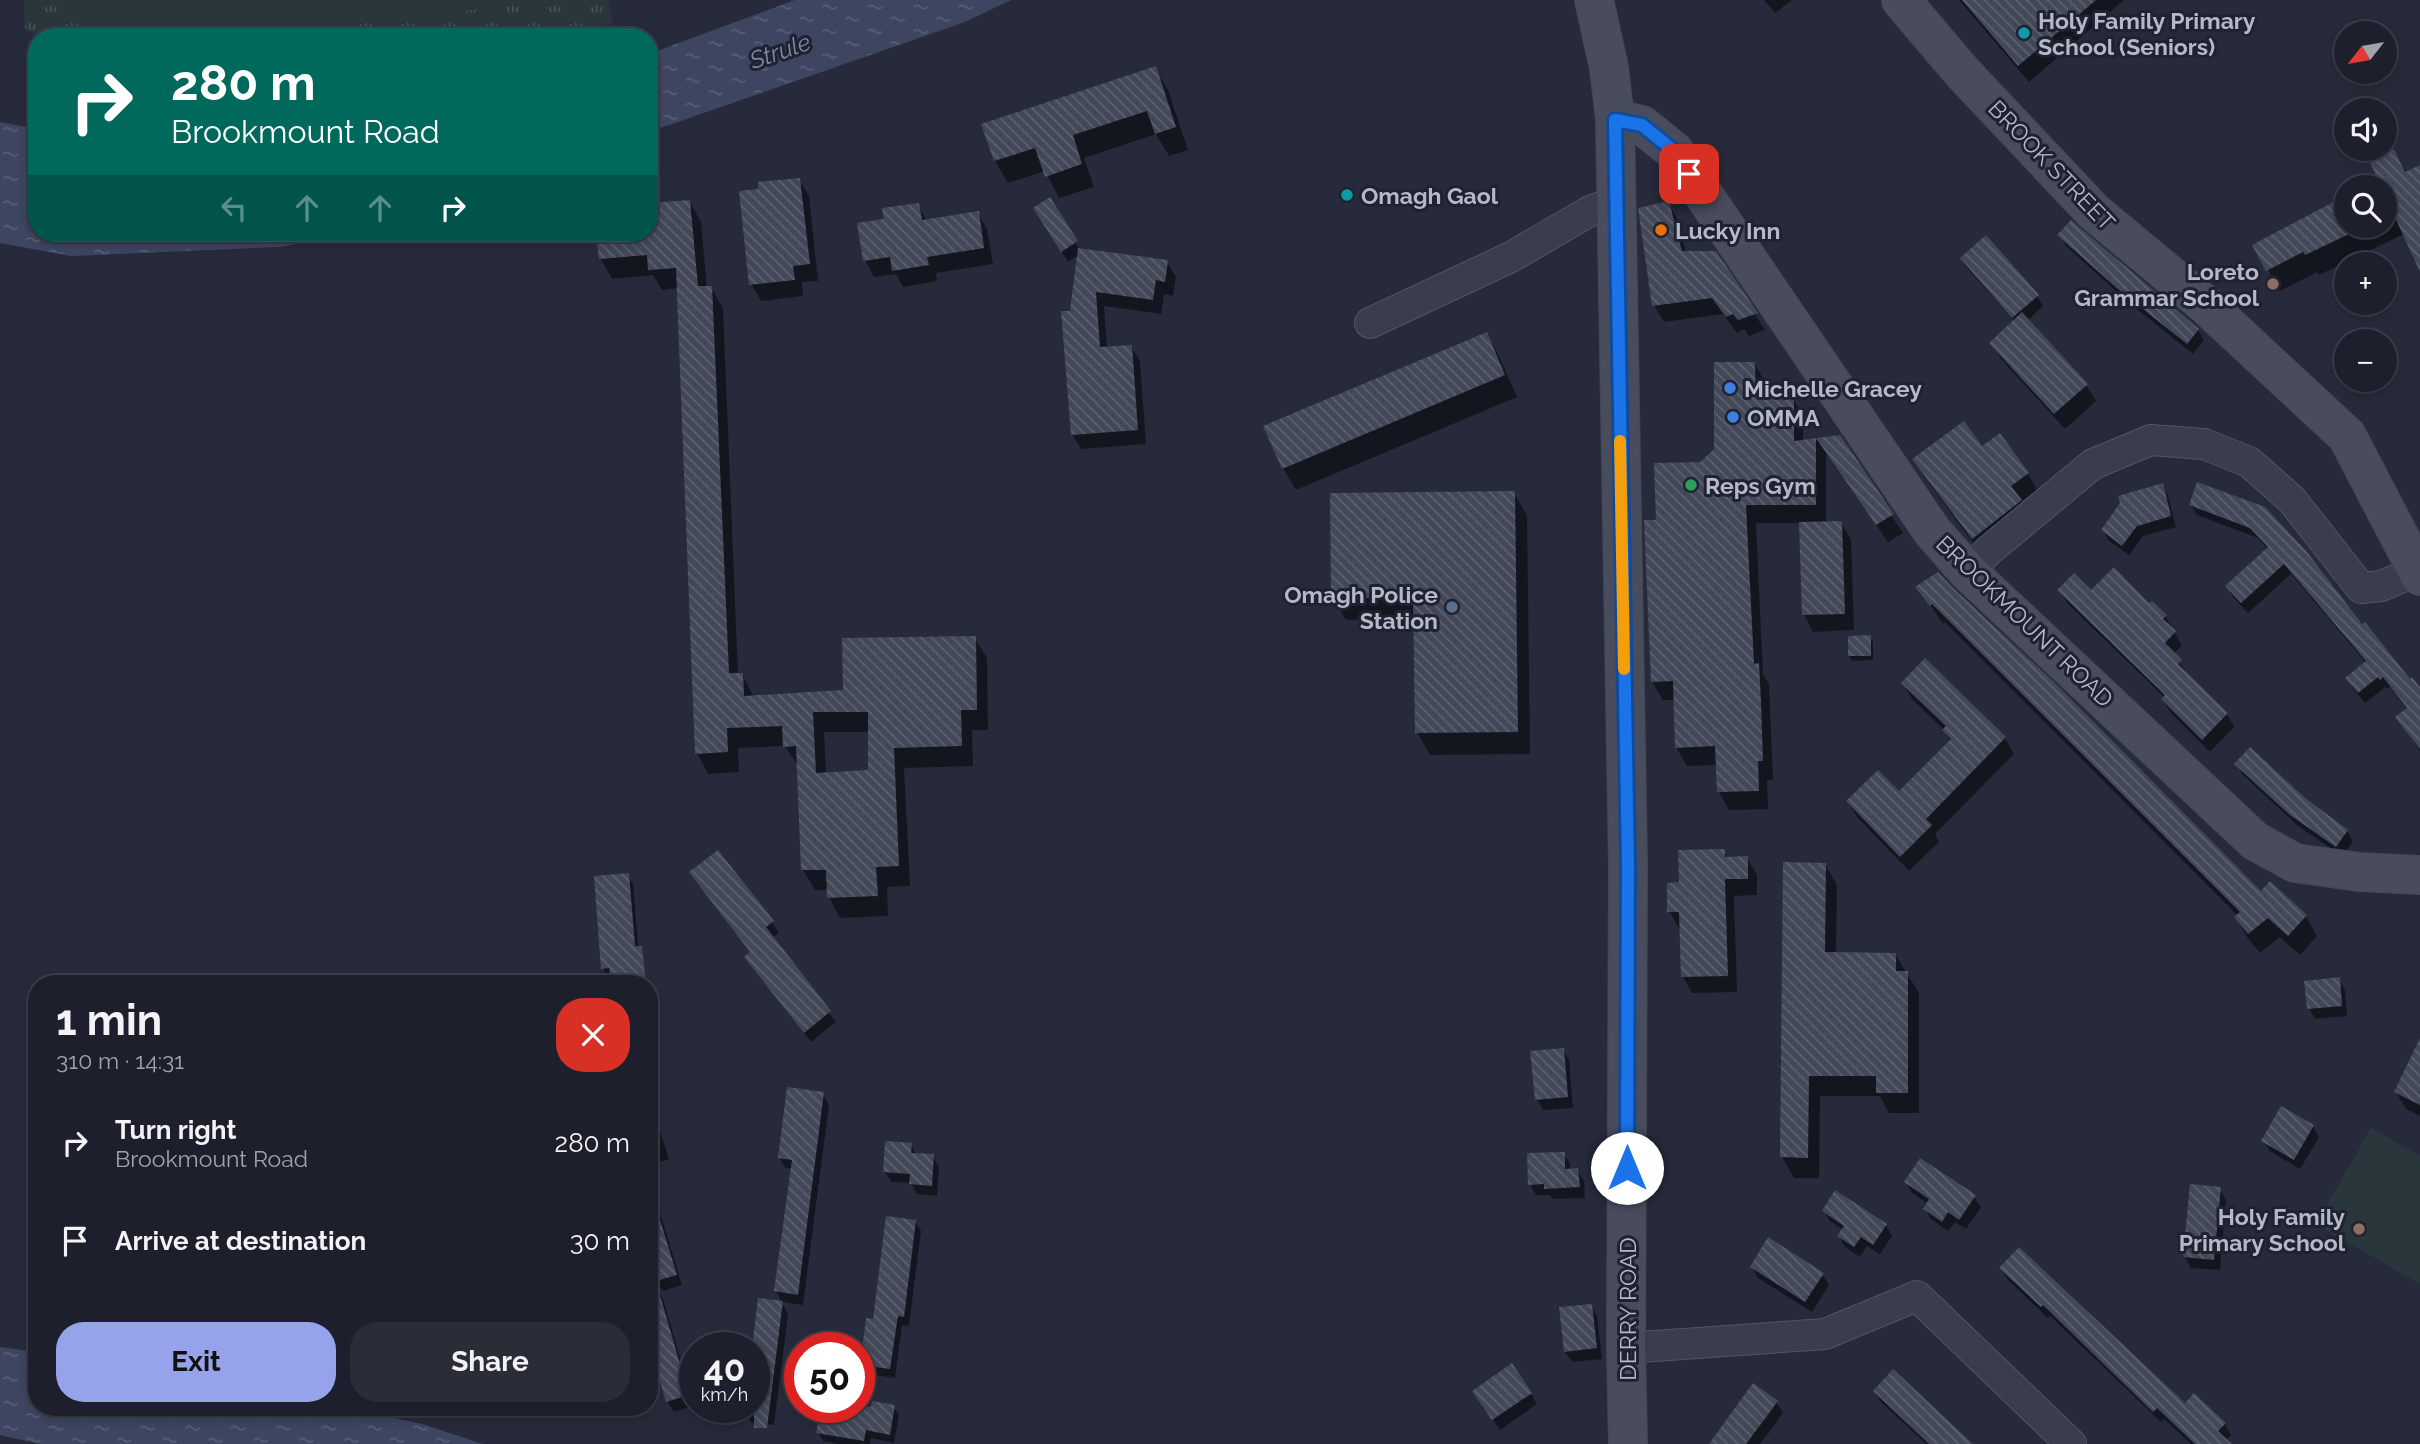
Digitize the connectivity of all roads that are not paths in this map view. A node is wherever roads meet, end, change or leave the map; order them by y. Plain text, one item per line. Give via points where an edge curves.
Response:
1 (1594, 0) edge
2 (1901, 0) edge
3 (1615, 120) junction
4 (1615, 202) junction
5 (1370, 323) dead end
6 (1968, 572) junction
7 (2419, 574) edge
8 (2420, 875) edge
9 (1626, 1349) junction
10 (1628, 1444) edge
11 (2071, 1444) edge

1 - 3 street, DERRY ROAD
2 - 7 street, BROOK STREET via 2093,211 2207,306 2347,436
3 - 4 street, DERRY ROAD
3 - 6 street, BROOKMOUNT ROAD via 1642,125 1674,151 1932,531
4 - 5 street
4 - 9 street, DERRY ROAD via 1628,865
6 - 7 street via 2093,464 2151,440 2204,444 2249,462 2292,500 2361,587
6 - 8 street, BROOKMOUNT ROAD via 2255,841 2295,863
9 - 10 street, DERRY ROAD
9 - 11 street via 1825,1334 1917,1296

